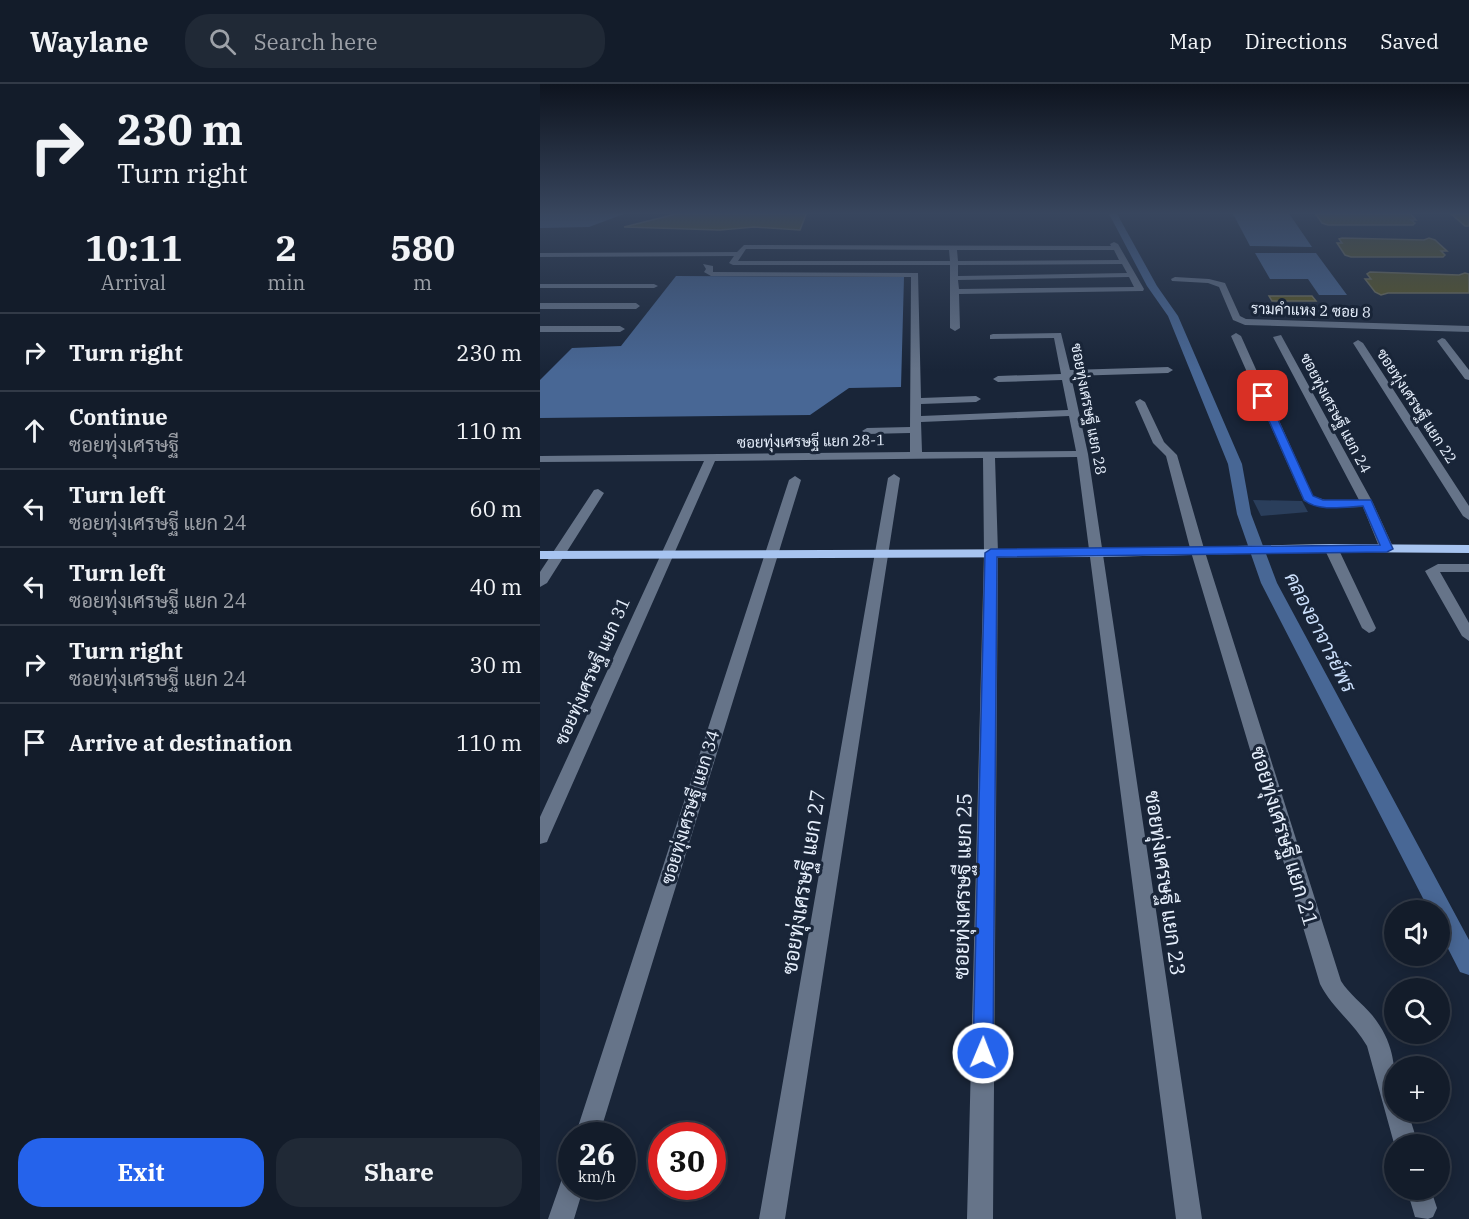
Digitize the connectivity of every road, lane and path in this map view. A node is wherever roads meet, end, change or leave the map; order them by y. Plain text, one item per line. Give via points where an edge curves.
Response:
1 (954, 265) edge
2 (1126, 265) edge
3 (706, 266) dead end
4 (1132, 275) junction
5 (954, 278) junction
6 (1175, 279) dead end
7 (540, 286) edge
8 (592, 286) junction
9 (654, 286) dead end
10 (954, 292) junction
11 (540, 306) edge
12 (573, 306) junction
13 (636, 306) dead end
14 (566, 314) dead end
15 (559, 322) dead end
16 (955, 328) dead end
17 (540, 329) edge
18 (552, 329) junction
19 (621, 329) dead end
20 (1469, 329) edge
21 (1236, 336) dead end
22 (993, 337) dead end
23 (1278, 337) dead end
24 (1442, 341) dead end
25 (1358, 343) dead end
26 (1167, 370) dead end
27 (1067, 375) junction
28 (1469, 377) edge
29 (998, 379) dead end
30 (976, 399) dead end
31 (917, 401) junction
32 (1140, 402) dead end
33 (1074, 413) junction
34 (917, 424) junction
35 (867, 431) dead end
36 (1082, 454) junction
37 (916, 455) junction
38 (989, 455) junction
39 (711, 457) junction
40 (540, 459) edge
41 (894, 478) dead end
42 (795, 480) dead end
43 (598, 494) dead end
44 (1367, 503) junction
45 (1469, 516) edge
46 (1331, 548) junction
47 (1387, 549) junction
48 (1469, 549) edge
49 (1198, 552) junction
50 (882, 553) junction
51 (991, 553) junction
52 (1096, 553) junction
53 (666, 554) junction
54 (770, 554) junction
55 (540, 555) edge
56 (557, 555) junction
57 (1469, 568) edge
58 (540, 583) edge
59 (1369, 628) dead end
60 (1469, 636) edge
61 (540, 837) edge
62 (1384, 1070) edge
63 (591, 1122) edge
64 (567, 1200) edge
65 (561, 1219) edge
66 (772, 1219) edge
67 (980, 1219) edge
68 (1189, 1219) edge

1 - 5 street
2 - 4 street
3 - 31 street via 711,274 915,274
4 - 5 street
4 - 10 street via 1140,289
5 - 10 street
6 - 20 street, รามคำแหง 2 ซอย 8 via 1222,285 1236,318 1245,322
7 - 8 street
8 - 9 street
8 - 12 street
10 - 16 street
11 - 12 street
12 - 13 street
12 - 14 street
15 - 18 street
17 - 18 street
18 - 19 street
21 - 44 street, ซอยทุ่งเศรษฐี แยก 24 via 1308,498 1323,504
22 - 27 street, ซอยทุ่งเศรษฐี แยก 28 via 1057,330
23 - 44 street, ซอยทุ่งเศรษฐี แยก 24
24 - 28 street
25 - 45 street, ซอยทุ่งเศรษฐี แยก 22
26 - 27 street
27 - 29 street
27 - 33 street, ซอยทุ่งเศรษฐี แยก 28
30 - 31 street
31 - 34 street
32 - 49 street, ซอยทุ่งเศรษฐี แยก 21 via 1159,442 1171,455
33 - 34 street
33 - 36 street, ซอยทุ่งเศรษฐี แยก 28
34 - 35 street
34 - 37 street
36 - 38 street, ซอยทุ่งเศรษฐี แยก 28-1
36 - 52 street, ซอยทุ่งเศรษฐี แยก 28
37 - 38 street, ซอยทุ่งเศรษฐี แยก 28-1
37 - 39 street, ซอยทุ่งเศรษฐี แยก 28-1
38 - 51 street, ซอยทุ่งเศรษฐี แยก 25
39 - 40 street, ซอยทุ่งเศรษฐี แยก 28-1
39 - 53 street, ซอยทุ่งเศรษฐี แยก 31
41 - 50 street, ซอยทุ่งเศรษฐี แยก 27
42 - 54 street, ซอยทุ่งเศรษฐี แยก 34
43 - 56 street
44 - 47 street, ซอยทุ่งเศรษฐี แยก 24
46 - 47 main road
46 - 49 main road
46 - 59 street
47 - 48 main road
49 - 52 main road
49 - 62 street, ซอยทุ่งเศรษฐี แยก 21 via 1331,984 1340,1000 1368,1028
50 - 51 main road
50 - 54 main road
50 - 66 street, ซอยทุ่งเศรษฐี แยก 27
51 - 52 main road
51 - 67 street, ซอยทุ่งเศรษฐี แยก 25
52 - 68 street, ซอยทุ่งเศรษฐี แยก 23
53 - 54 main road
53 - 56 main road
53 - 61 street, ซอยทุ่งเศรษฐี แยก 31
54 - 63 street, ซอยทุ่งเศรษฐี แยก 34
55 - 56 main road
56 - 58 street
57 - 60 street via 1432,571
64 - 65 street

